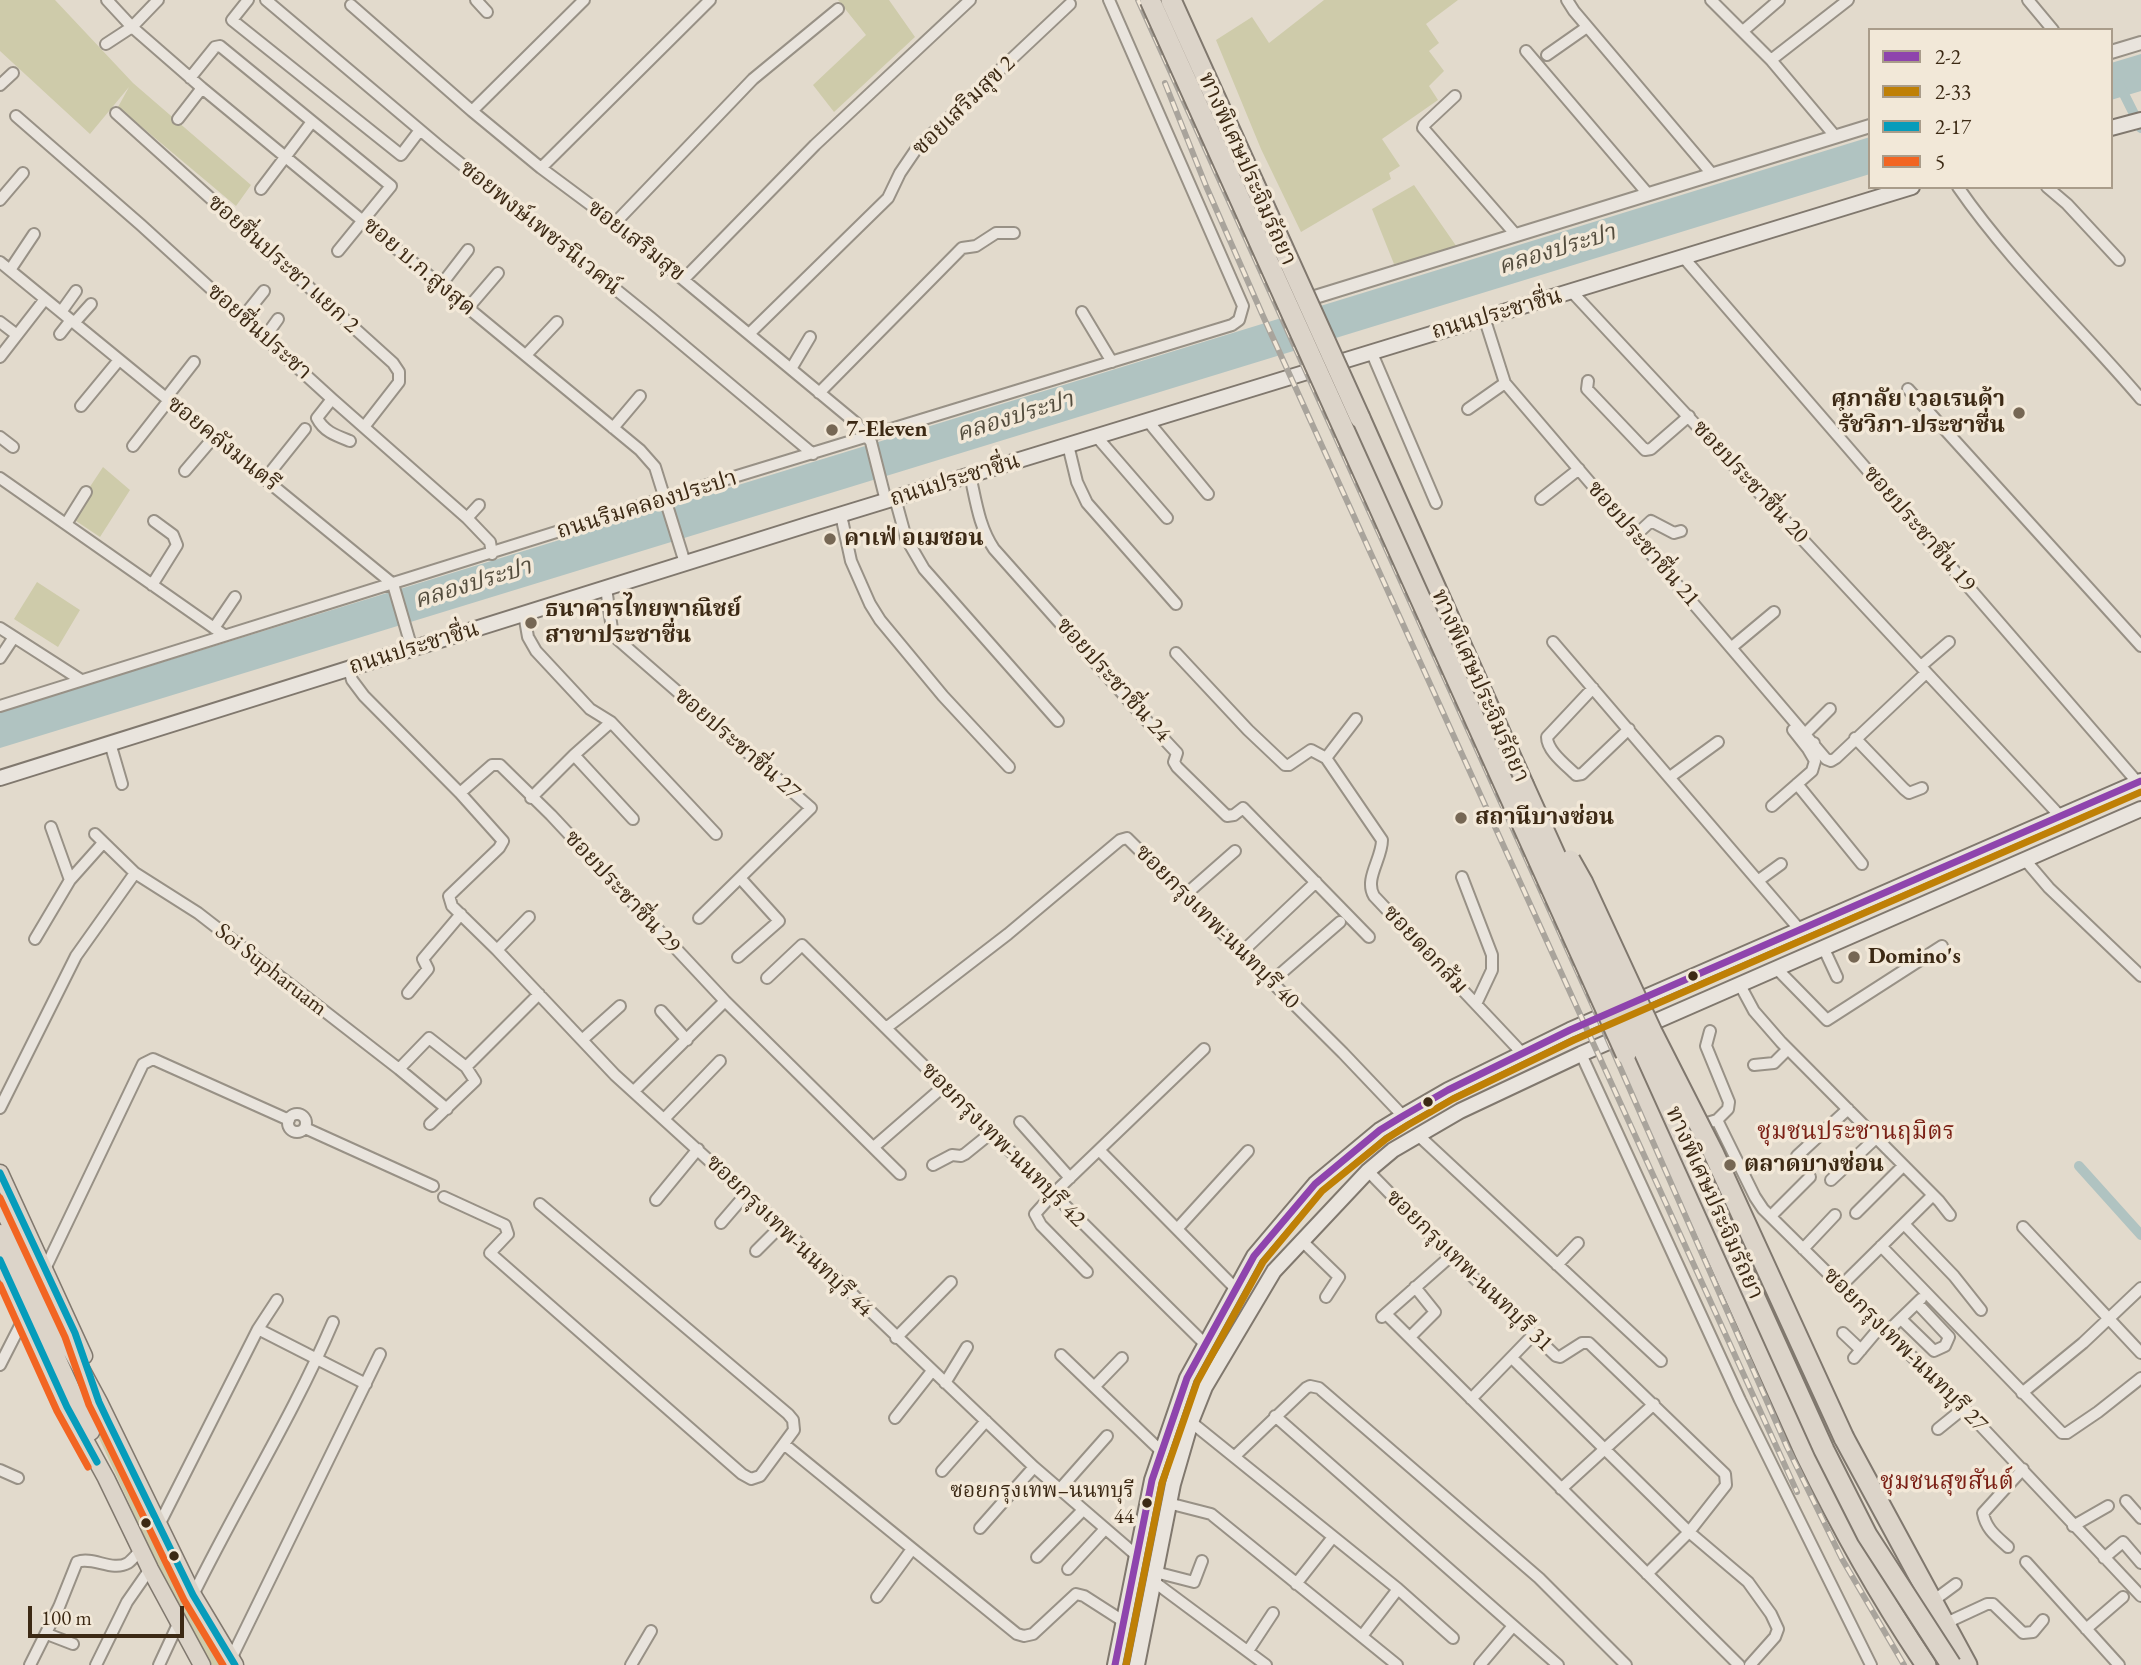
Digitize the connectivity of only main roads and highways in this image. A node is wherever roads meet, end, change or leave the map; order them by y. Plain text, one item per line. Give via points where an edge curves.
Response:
1 (1150, 0) edge
2 (1171, 0) edge
3 (2140, 121) edge
4 (2113, 128) edge
5 (1906, 189) edge
6 (0, 778) edge
7 (2139, 782) edge
8 (1523, 784) junction
9 (2141, 810) edge
10 (1876, 897) junction
11 (1885, 922) junction
12 (1628, 1003) junction
13 (1637, 1028) junction
14 (0, 1173) edge
15 (1, 1205) edge
16 (1279, 1227) junction
17 (0, 1233) edge
18 (1300, 1242) junction
19 (0, 1261) edge
20 (99, 1402) junction
21 (106, 1478) junction
22 (1167, 1511) junction
23 (1145, 1514) junction
24 (1859, 1537) junction
25 (233, 1662) edge
26 (202, 1665) edge
27 (1115, 1665) edge
28 (1137, 1665) edge
29 (1926, 1665) edge
30 (1936, 1665) edge
31 (1951, 1665) edge
32 (1958, 1665) edge
33 (1967, 1665) edge

1 - 29 highway, ทางพิเศษประจิมรัถยา, bridge via 1805,1453 1848,1539
2 - 8 highway, ทางพิเศษประจิมรัถยา, bridge
3 - 4 main road
5 - 6 main road, ถนนประชาชื่น
7 - 10 main road
8 - 31 highway, ทางพิเศษประจิมรัถยา, bridge via 1824,1450 1867,1535
8 - 33 highway, bridge via 1583,883 1844,1438
9 - 11 main road
10 - 11 main road
10 - 12 main road
11 - 13 main road
12 - 13 main road
12 - 16 main road via 1448,1090 1380,1130 1315,1184
13 - 18 main road via 1460,1111 1393,1150
13 - 24 main road via 1677,1130
14 - 20 main road via 78,1342
15 - 20 main road
16 - 18 main road via 1287,1227
16 - 23 main road via 1254,1256 1187,1378
17 - 21 main road via 78,1402
18 - 22 main road via 1274,1271 1205,1387
19 - 21 main road via 67,1407
20 - 25 main road via 193,1595
21 - 26 main road
22 - 23 main road via 1155,1521
22 - 28 main road
23 - 27 main road
24 - 30 main road
24 - 32 main road

